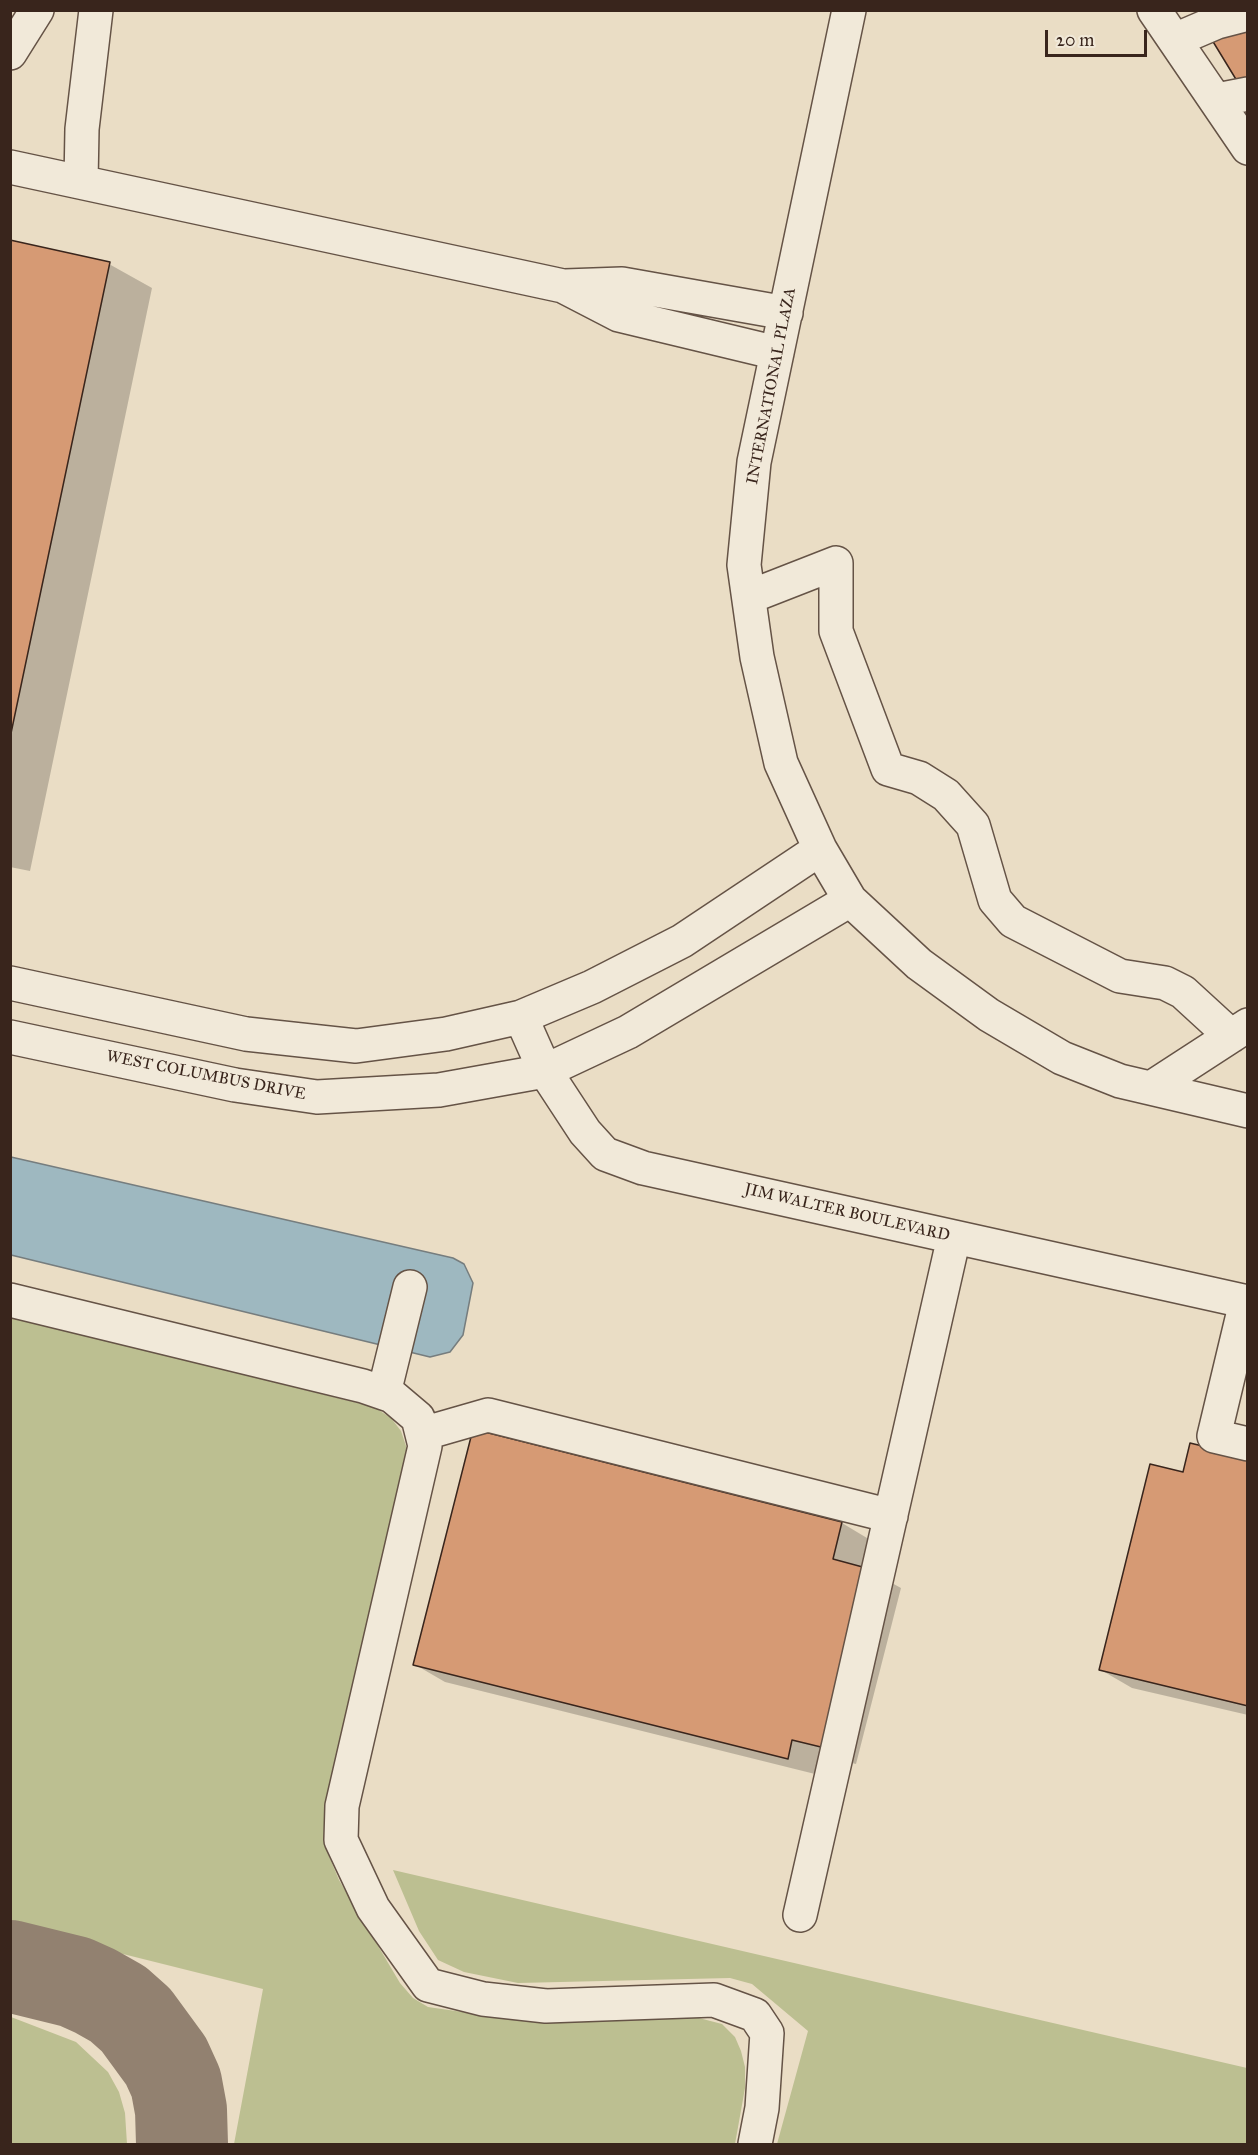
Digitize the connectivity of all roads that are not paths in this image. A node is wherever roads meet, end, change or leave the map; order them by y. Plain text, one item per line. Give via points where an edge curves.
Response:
1 (37, 10) edge
2 (96, 10) edge
3 (849, 10) edge
4 (1154, 10) edge
5 (1248, 14) edge
6 (1175, 40) junction
7 (10, 53) edge
8 (1232, 97) edge
9 (1248, 148) edge
10 (10, 167) edge
11 (81, 182) junction
12 (563, 286) junction
13 (786, 313) junction
14 (777, 353) junction
15 (749, 597) junction
16 (820, 849) junction
17 (850, 900) junction
18 (10, 982) edge
19 (521, 1017) junction
20 (1239, 1030) edge
21 (10, 1037) edge
22 (545, 1071) junction
23 (1151, 1088) junction
24 (1248, 1111) edge
25 (954, 1237) junction
26 (410, 1287) dead end
27 (10, 1300) edge
28 (1247, 1302) edge
29 (384, 1393) junction
30 (422, 1434) junction
31 (1248, 1444) edge
32 (891, 1516) junction
33 (800, 1915) dead end
34 (755, 2145) edge

1 - 7 street
2 - 11 street via 82,129
3 - 13 street, INTERNATIONAL PLAZA
4 - 6 street
5 - 6 street
6 - 8 street
8 - 9 street
10 - 11 street
11 - 12 street
12 - 13 street via 622,284
12 - 14 street via 619,315
13 - 14 street, INTERNATIONAL PLAZA
14 - 15 street, INTERNATIONAL PLAZA via 754,462 744,565
15 - 16 street, INTERNATIONAL PLAZA via 781,763
15 - 20 street via 836,563 836,631 888,769 919,778 946,795 973,825 995,900 1013,921 1120,976 1165,983
16 - 17 street, INTERNATIONAL PLAZA
16 - 19 street via 682,941 592,987
17 - 22 street, WEST COLUMBUS DRIVE via 628,1032
17 - 23 street, INTERNATIONAL PLAZA via 919,964 989,1015 1062,1058 1120,1081
18 - 19 street via 246,1034 356,1046 446,1034
19 - 22 street, JIM WALTER BOULEVARD
20 - 23 street
21 - 22 street, WEST COLUMBUS DRIVE via 235,1085 317,1097 439,1090
22 - 25 street, JIM WALTER BOULEVARD via 585,1132 605,1154 643,1168
23 - 24 street, INTERNATIONAL PLAZA
25 - 28 street, JIM WALTER BOULEVARD
25 - 32 street
26 - 29 street
27 - 29 street
28 - 31 street via 1214,1436
29 - 30 street via 418,1418
30 - 32 street via 488,1415
30 - 34 street via 425,1446 342,1806 341,1840 373,1908 428,1985 483,1999 546,2006 714,2000 755,2015 767,2032 762,2108
32 - 33 street

